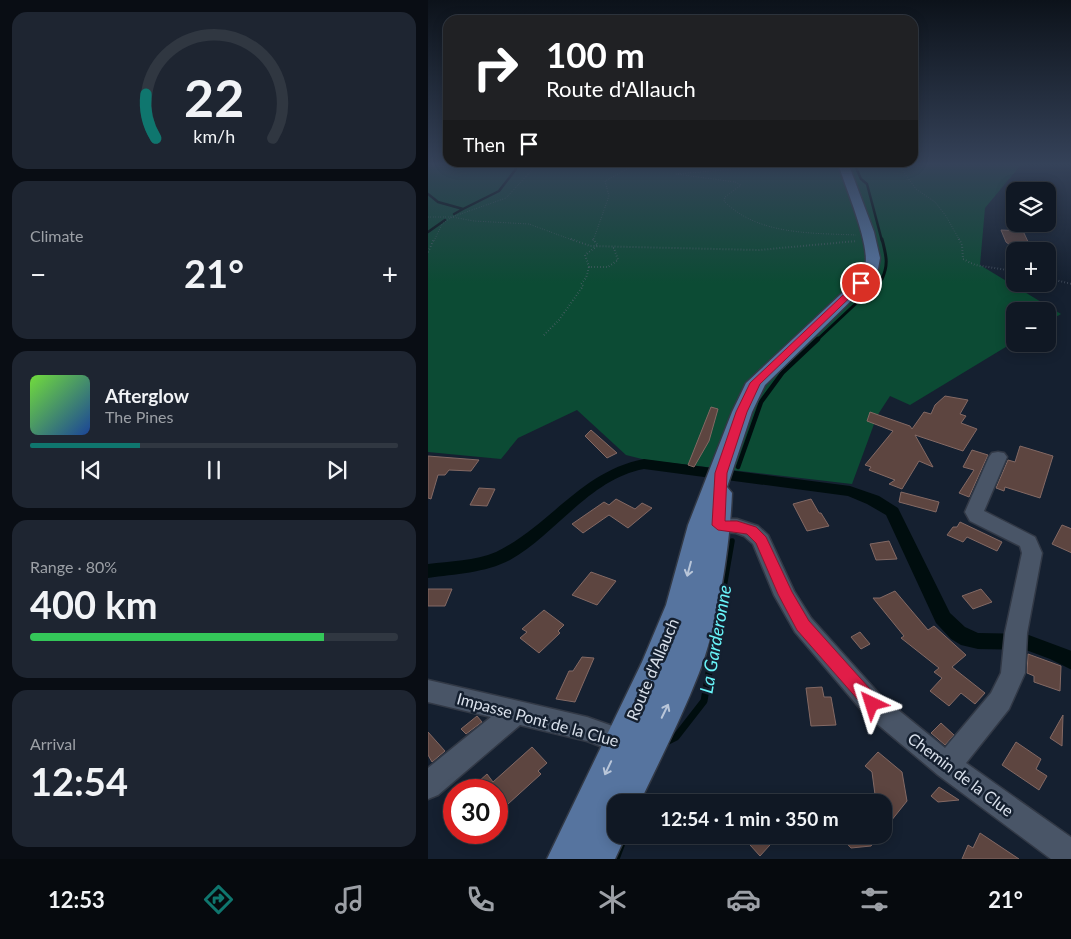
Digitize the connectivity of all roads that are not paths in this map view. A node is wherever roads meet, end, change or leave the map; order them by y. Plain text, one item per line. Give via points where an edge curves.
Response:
1 (857, 203) edge
2 (998, 457) dead end
3 (710, 525) junction
4 (1016, 641) joint
5 (428, 691) edge
6 (518, 712) junction
7 (634, 745) junction
8 (947, 766) junction
9 (428, 785) edge
10 (624, 794) edge
11 (607, 834) edge
12 (1072, 856) edge
13 (566, 859) edge
14 (595, 859) edge

1 - 3 main road, Route d'Allauch via 873,257 868,274 756,383 742,412 721,473
2 - 4 street via 974,512 1028,542 1032,553
3 - 7 main road, Route d'Allauch via 657,664
3 - 8 street, Chemin de la Clue via 751,530 761,540 803,625 872,704
4 - 8 street via 1013,673 1000,701
5 - 6 street, Impasse Pont de la Clue
6 - 7 street, Impasse Pont de la Clue via 587,729
6 - 9 street
7 - 10 main road, Route d'Allauch
7 -> 13 main road, Route d'Allauch
8 - 12 street, Chemin de la Clue
11 - 14 main road

